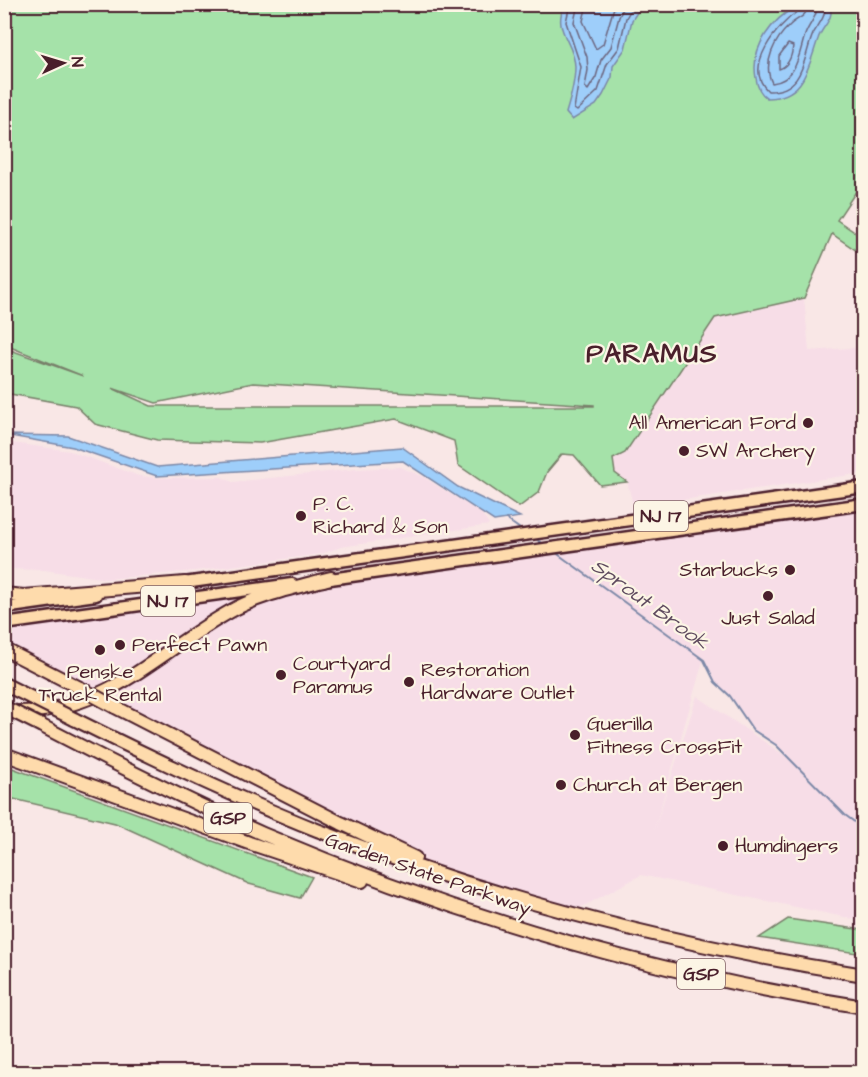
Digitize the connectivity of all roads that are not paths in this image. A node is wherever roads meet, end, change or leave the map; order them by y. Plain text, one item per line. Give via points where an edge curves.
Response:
1 (864, 487) edge
2 (864, 504) edge
3 (331, 578) junction
4 (185, 583) junction
5 (4, 594) edge
6 (4, 608) edge
7 (4, 624) edge
8 (5, 649) edge
9 (4, 684) edge
10 (4, 710) edge
11 (4, 753) edge
12 (477, 885) junction
13 (420, 895) junction
14 (864, 975) edge
15 (864, 1007) edge

1 - 4 highway, NJ 17
2 - 3 highway, NJ 17
3 - 7 highway, NJ 17
3 - 10 highway via 269,595 233,610 114,689 50,710
4 - 5 highway via 24,596
4 - 6 highway, NJ 17
8 - 12 highway, bridge via 341,823
9 - 12 highway, Garden State Parkway / GSP, bridge via 202,781 299,822
10 - 13 highway, Garden State Parkway / GSP, bridge via 234,821
11 - 13 highway via 346,877
12 - 14 highway, Garden State Parkway / GSP via 652,933
13 - 15 highway, Garden State Parkway / GSP via 635,958

